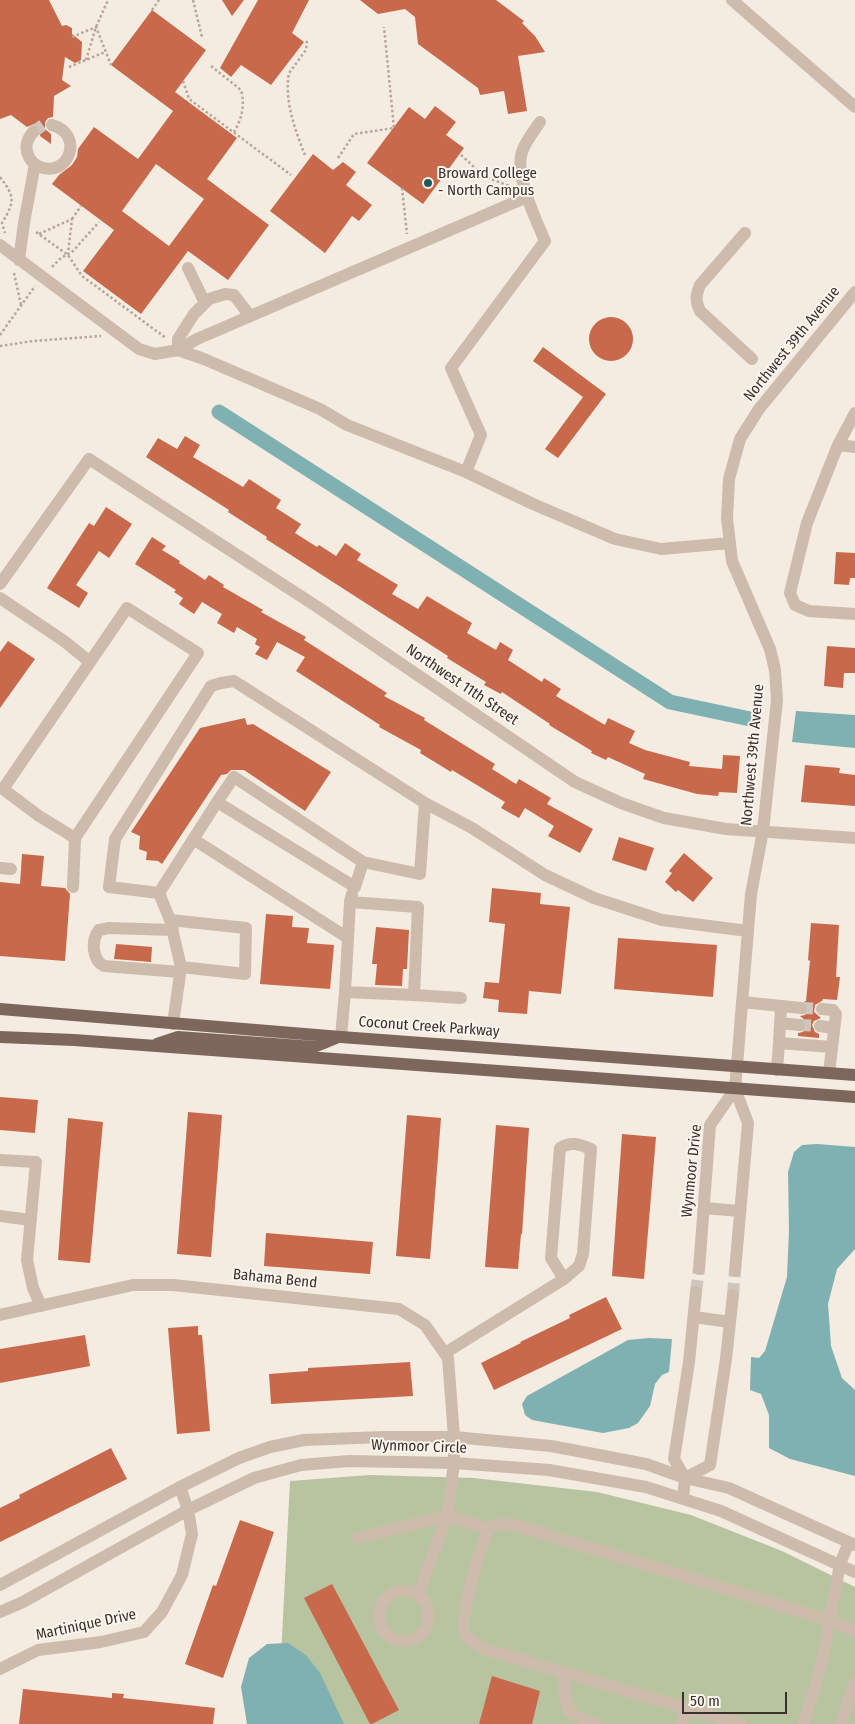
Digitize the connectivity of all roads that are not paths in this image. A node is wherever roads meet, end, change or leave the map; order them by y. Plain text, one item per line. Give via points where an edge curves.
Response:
1 (732, 0) edge
2 (855, 108) edge
3 (540, 122) dead end
4 (52, 125) dead end
5 (33, 132) dead end
6 (35, 164) junction
7 (526, 194) junction
8 (745, 233) dead end
9 (0, 245) edge
10 (19, 260) junction
11 (188, 268) dead end
12 (855, 292) edge
13 (205, 303) junction
14 (250, 316) junction
15 (178, 350) junction
16 (752, 359) dead end
17 (855, 413) edge
18 (838, 445) junction
19 (855, 447) edge
20 (466, 472) junction
21 (730, 543) junction
22 (0, 584) edge
23 (0, 598) edge
24 (855, 614) edge
25 (90, 662) junction
26 (1, 792) edge
27 (217, 802) junction
28 (424, 803) junction
29 (762, 831) junction
30 (75, 838) junction
31 (855, 838) edge
32 (193, 839) junction
33 (363, 862) junction
34 (73, 887) dead end
35 (355, 887) junction
36 (159, 893) junction
37 (350, 902) junction
38 (172, 925) junction
39 (748, 931) junction
40 (348, 938) junction
41 (181, 970) junction
42 (345, 992) junction
43 (414, 994) junction
44 (461, 998) dead end
45 (742, 1002) junction
46 (781, 1006) junction
47 (801, 1008) tunnel mouth
48 (0, 1009) edge
49 (822, 1009) tunnel mouth
50 (780, 1023) junction
51 (173, 1024) junction
52 (799, 1025) tunnel mouth
53 (820, 1026) tunnel mouth
54 (834, 1028) junction
55 (0, 1037) edge
56 (340, 1037) junction
57 (779, 1043) junction
58 (150, 1046) junction
59 (832, 1047) junction
60 (737, 1067) junction
61 (777, 1070) junction
62 (829, 1073) junction
63 (855, 1075) edge
64 (735, 1089) junction
65 (855, 1097) edge
66 (0, 1160) edge
67 (704, 1208) junction
68 (740, 1211) junction
69 (0, 1216) edge
70 (31, 1220) junction
71 (699, 1269) tunnel mouth
72 (736, 1271) tunnel mouth
73 (564, 1280) junction
74 (696, 1292) tunnel mouth
75 (733, 1295) tunnel mouth
76 (41, 1306) junction
77 (0, 1315) edge
78 (694, 1317) junction
79 (730, 1322) junction
80 (445, 1353) junction
81 (454, 1437) junction
82 (454, 1463) junction
83 (685, 1478) junction
84 (180, 1487) junction
85 (683, 1499) junction
86 (188, 1510) junction
87 (447, 1516) junction
88 (490, 1529) junction
89 (358, 1538) dead end
90 (852, 1543) edge
91 (840, 1564) junction
92 (855, 1572) edge
93 (0, 1585) edge
94 (418, 1595) junction
95 (0, 1612) edge
96 (829, 1620) junction
97 (855, 1631) edge
98 (0, 1669) edge
99 (564, 1672) junction
100 (855, 1682) edge
101 (687, 1708) junction
102 (595, 1724) edge
103 (682, 1724) edge
104 (741, 1724) edge
105 (804, 1724) edge
106 (841, 1724) edge

1 - 2 street
3 - 7 street via 522,152 520,166
4 - 6 street via 68,136 68,158 49,169
5 - 6 street via 26,146 30,160
6 - 10 street
7 - 14 street
7 - 20 street via 544,241 451,368 481,435
8 - 16 street via 700,285 696,302 700,311
9 - 10 street
10 - 15 street via 139,349 154,354
11 - 13 street
12 - 21 street, Northwest 39th Avenue via 758,409 740,439 729,479 727,518
13 - 14 street via 225,294 234,295
13 - 15 street via 178,339
14 - 15 street
15 - 20 street via 320,409 347,425
17 - 18 street
18 - 19 street
18 - 24 street via 807,523 790,593 795,605 809,611
20 - 21 street via 615,539 660,549
21 - 29 street, Northwest 39th Avenue via 732,560 770,649 775,670 777,700
22 - 29 street, Northwest 11th Street via 88,459 324,612 575,782 664,818
23 - 25 street
25 - 26 street
25 - 30 street via 127,608 198,653
26 - 30 street
27 - 32 street
27 - 33 street via 234,777
27 - 35 street
28 - 33 street via 420,874
28 - 36 street via 234,681 211,686 115,839 108,887
28 - 39 street via 472,828 545,876 594,898 662,920
29 - 31 street, Northwest 11th Street
29 - 39 street, Northwest 39th Avenue
30 - 34 street
32 - 36 street
32 - 40 street
33 - 35 street
35 - 37 street
36 - 38 street
37 - 40 street
37 - 43 street via 418,908
38 - 41 street
38 - 41 street via 246,928 245,974
38 - 41 street via 99,930 94,955 104,966
39 - 45 street, Northwest 39th Avenue
40 - 42 street
41 - 51 street
42 - 43 street
42 - 56 street
43 - 44 street
45 - 46 street
45 - 60 street, Northwest 39th Avenue
46 - 47 street
46 - 50 street
48 - 51 main road, Coconut Creek Parkway
49 - 54 street via 833,1010 836,1014
50 - 52 street
50 - 57 street
51 - 56 main road, Coconut Creek Parkway
53 - 54 street
54 - 59 street
55 - 58 main road
56 - 58 main road via 314,1047 178,1037
56 - 60 main road, Coconut Creek Parkway
57 - 59 street
57 - 61 street
58 - 64 main road
59 - 62 street
60 - 61 main road, Coconut Creek Parkway
60 - 64 street, Northwest 39th Avenue
61 - 62 main road, Coconut Creek Parkway
62 - 63 main road, Coconut Creek Parkway
64 - 65 main road
64 - 67 street, Wynmoor Drive via 710,1125
64 - 68 street via 748,1122
66 - 70 street via 36,1162
67 - 68 street
67 - 71 street, Wynmoor Drive
68 - 72 street
69 - 70 street
70 - 76 street via 27,1260
73 - 73 street via 579,1266 584,1254 591,1149 580,1144 560,1148 551,1258
73 - 80 street
74 - 78 street
75 - 79 street
76 - 77 street, Bahama Bend
76 - 80 street, Bahama Bend via 133,1285 173,1285 399,1308 425,1325
78 - 79 street
78 - 83 street via 674,1459
79 - 83 street via 710,1465
80 - 81 street, Bahama Bend
81 - 82 street, Bahama Bend
81 - 83 street, Wynmoor Circle via 551,1446 646,1464
81 - 84 street, Wynmoor Circle via 304,1440 239,1458
82 - 85 street, Wynmoor Circle via 549,1470 646,1488
82 - 86 street, Wynmoor Circle via 349,1461 301,1465 254,1478
82 - 87 street, Bahama Bend
83 - 85 street
83 - 90 street, Wynmoor Circle via 729,1488
84 - 86 street, Martinique Drive
84 - 93 street, Wynmoor Circle
85 - 91 street, Wynmoor Circle via 722,1511
86 - 95 street, Wynmoor Circle
86 - 98 street, Martinique Drive via 192,1534 182,1575 162,1612 144,1632 102,1642 38,1650
87 - 88 street
87 - 89 street
87 - 94 street, Bahama Bend
88 - 96 street via 498,1524 514,1525
88 - 99 street via 463,1616 463,1630 469,1640 487,1650
90 - 91 street
91 - 92 street, Wynmoor Circle
91 - 96 street
94 - 94 street via 402,1591 386,1598 379,1614 388,1635 402,1641 424,1632 430,1617
96 - 97 street
96 - 105 street via 823,1658
99 - 101 street
99 - 102 street via 565,1705 577,1719
100 - 106 street
101 - 103 street
101 - 104 street

